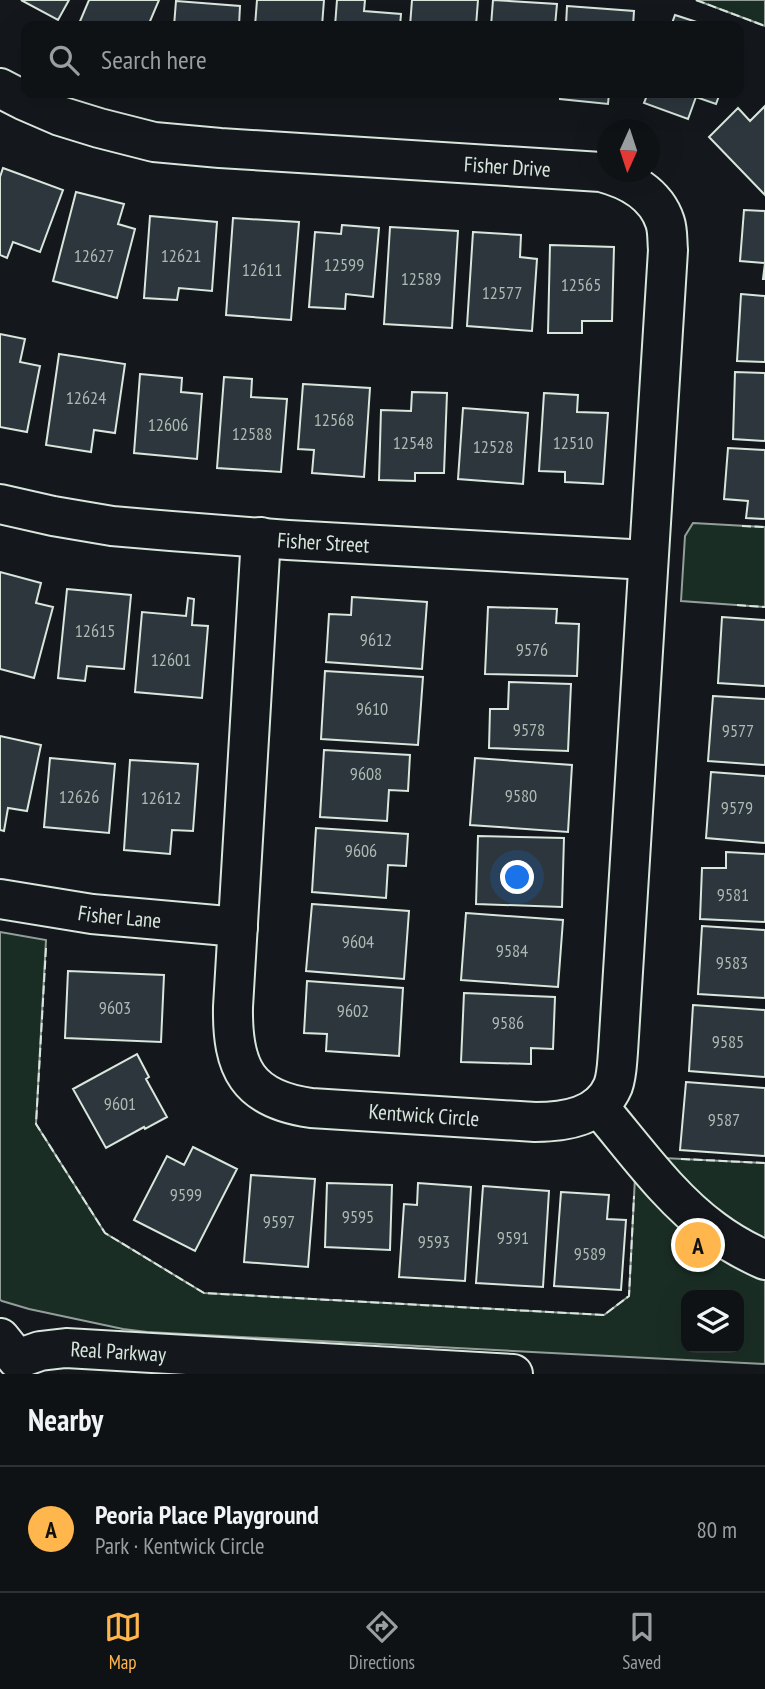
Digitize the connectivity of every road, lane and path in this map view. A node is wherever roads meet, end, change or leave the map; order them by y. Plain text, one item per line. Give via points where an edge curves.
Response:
1 (0, 89) edge
2 (0, 504) edge
3 (261, 537) junction
4 (648, 560) junction
5 (0, 899) edge
6 (238, 927) junction
7 (598, 1106) junction
8 (765, 1260) edge
9 (8, 1349) edge
10 (513, 1374) edge

1 - 4 street, Fisher Drive via 60,116 154,142 587,170 613,175 645,193 659,208 668,250
2 - 3 street, Fisher Street via 112,526
3 - 4 street, Fisher Street
3 - 6 street, Kentwick Circle
4 - 7 street via 617,1065 614,1084
5 - 6 street, Fisher Lane via 92,914
6 - 7 street, Kentwick Circle via 234,1042 246,1076 269,1096 311,1108 536,1122 571,1119
7 - 8 street via 682,1204 712,1230
9 - 10 street, Real Parkway via 40,1352 66,1348

